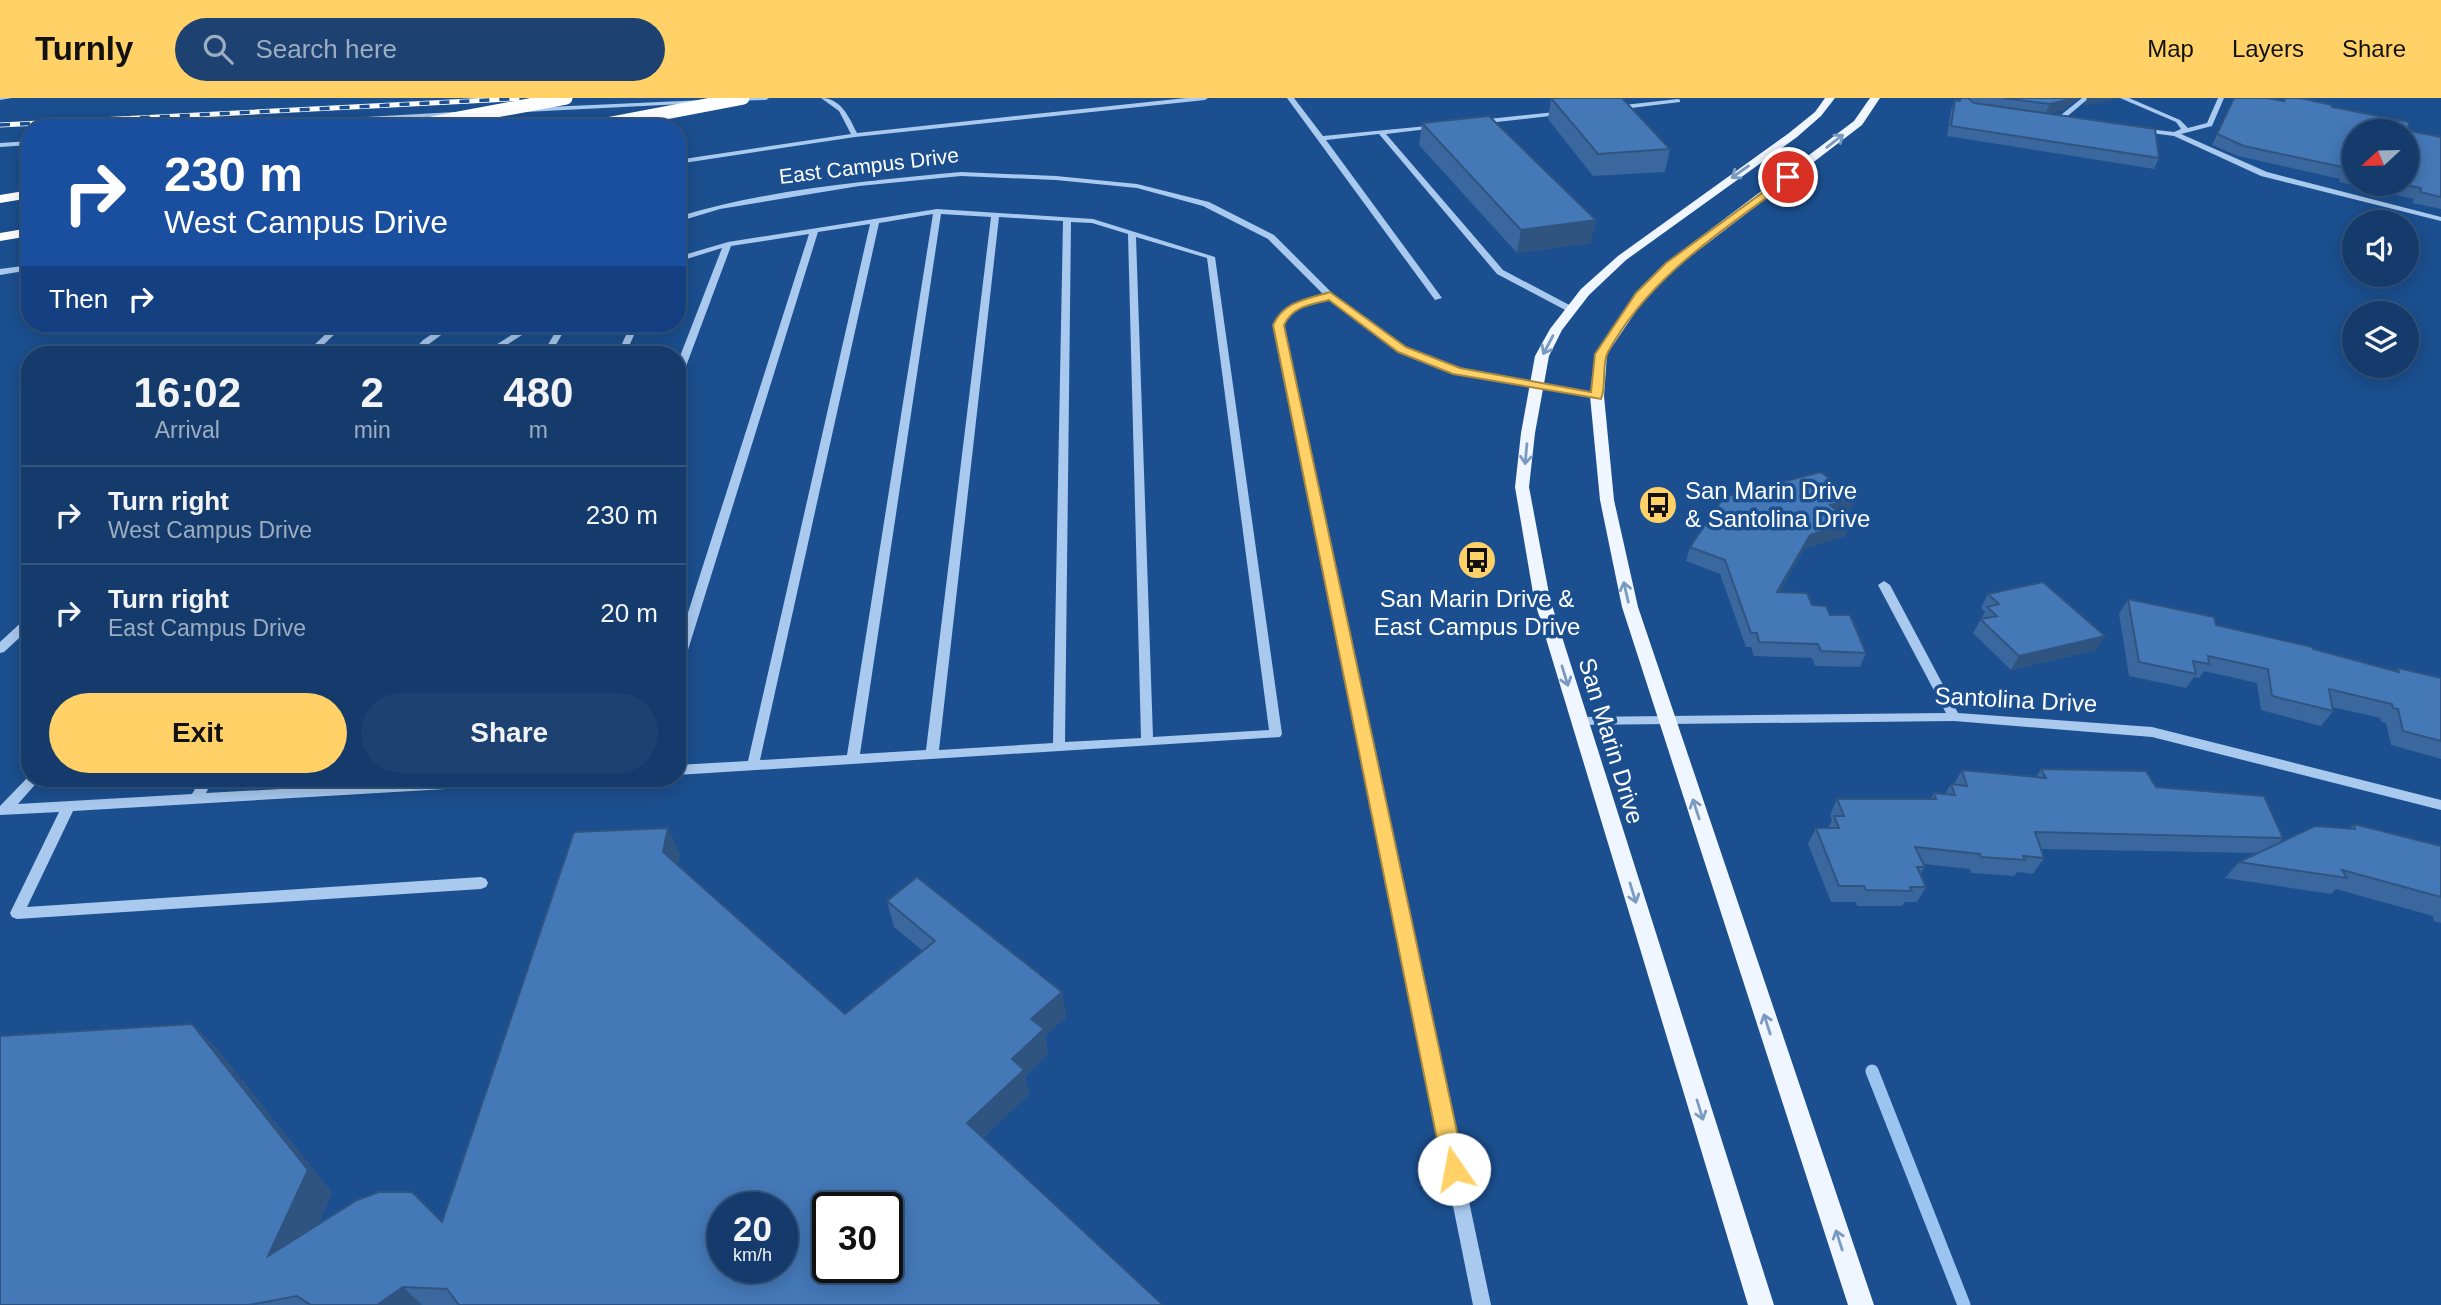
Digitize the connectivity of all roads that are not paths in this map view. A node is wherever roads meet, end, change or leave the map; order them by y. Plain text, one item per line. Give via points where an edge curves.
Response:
1 (0, 98) edge
2 (9, 98) edge
3 (566, 98) edge
4 (743, 98) edge
5 (766, 98) edge
6 (824, 98) edge
7 (1205, 98) edge
8 (1290, 98) edge
9 (1830, 98) edge
10 (1875, 98) edge
11 (2086, 98) edge
12 (2123, 98) edge
13 (2221, 98) edge
14 (1678, 101) dead end
15 (1611, 108) edge
16 (1570, 112) edge
17 (2046, 118) edge
18 (375, 119) edge
19 (453, 119) edge
20 (633, 119) edge
21 (2058, 120) junction
22 (2071, 121) edge
23 (1476, 122) edge
24 (1449, 125) edge
25 (2123, 128) edge
26 (2186, 131) junction
27 (1381, 132) junction
28 (2175, 134) junction
29 (855, 135) junction
30 (1321, 138) junction
31 (21, 144) edge
32 (0, 147) edge
33 (686, 161) edge
34 (21, 196) edge
35 (0, 199) edge
36 (937, 211) junction
37 (995, 215) junction
38 (686, 217) edge
39 (1067, 219) junction
40 (2441, 219) edge
41 (875, 221) junction
42 (814, 231) junction
43 (1132, 233) junction
44 (21, 234) edge
45 (0, 237) edge
46 (728, 244) junction
47 (686, 257) edge
48 (21, 268) edge
49 (0, 272) edge
50 (1330, 296) junction
51 (1438, 298) dead end
52 (1572, 310) junction
53 (331, 333) edge
54 (439, 333) edge
55 (520, 333) edge
56 (318, 346) edge
57 (422, 346) edge
58 (500, 346) edge
59 (686, 354) edge
60 (1537, 386) junction
61 (1597, 396) junction
62 (1884, 585) dead end
63 (21, 629) edge
64 (686, 637) edge
65 (0, 649) edge
66 (1954, 717) junction
67 (1665, 719) junction
68 (1579, 721) junction
69 (1147, 742) junction
70 (1059, 747) junction
71 (932, 755) junction
72 (853, 759) junction
73 (753, 765) junction
74 (686, 769) edge
75 (26, 787) edge
76 (202, 787) edge
77 (306, 787) edge
78 (368, 787) edge
79 (303, 793) junction
80 (195, 799) junction
81 (2441, 805) edge
82 (68, 807) junction
83 (2, 812) edge
84 (481, 883) dead end
85 (1482, 1305) edge
86 (1761, 1305) edge
87 (1861, 1305) edge

1 - 2 street
3 - 19 highway, bridge
4 - 20 highway, bridge
5 - 18 street
6 - 29 street via 842,110
7 - 29 street
8 - 30 street
9 -> 52 main road, San Marin Drive via 1793,135 1622,258
61 -> 10 main road via 1601,354 1640,296 1670,266 1858,123
11 - 21 street
12 - 26 street via 2178,121
13 - 26 street via 2210,125
14 - 15 street
16 - 23 street
17 - 21 street
21 - 22 street
24 - 27 street
25 - 28 street
26 - 28 street
27 - 30 street
27 - 52 street via 1500,272
28 - 40 street via 2264,174
29 - 33 street
30 - 51 street
31 - 32 street
34 - 35 highway
36 - 37 lane
36 - 41 lane
36 - 72 street
37 - 39 lane
37 - 71 street
38 - 50 street, East Campus Drive via 719,207 859,184 961,174 1137,186 1206,205 1270,237
39 - 43 lane via 1093,221
39 - 70 street
41 - 42 lane
41 - 73 street
42 - 46 lane
42 - 64 street
43 - 69 street
43 - 69 lane via 1210,257 1276,734
44 - 45 highway
46 - 47 lane
46 - 59 street
48 - 49 street
50 - 60 street, East Campus Drive via 1402,349 1458,371
50 - 85 street via 1296,305 1284,313 1279,325
52 -> 60 main road, San Marin Drive via 1542,356
53 - 56 street
54 - 57 street
55 - 58 street
60 - 61 street, East Campus Drive
60 -> 68 main road, San Marin Drive via 1522,487 1542,599
67 -> 61 main road via 1616,549 1606,500
62 - 66 street
63 - 65 street
66 - 67 street, Santolina Drive
66 - 81 street, Santolina Drive via 2152,732
67 - 68 street, Santolina Drive
87 -> 67 main road
68 -> 86 main road, San Marin Drive
69 - 70 lane
70 - 71 lane
71 - 72 lane
72 - 73 lane
73 - 74 lane
75 - 83 street
76 - 80 street
77 - 79 street
78 - 79 street
79 - 80 street
80 - 82 street
82 - 83 street
82 - 84 street via 17,913

